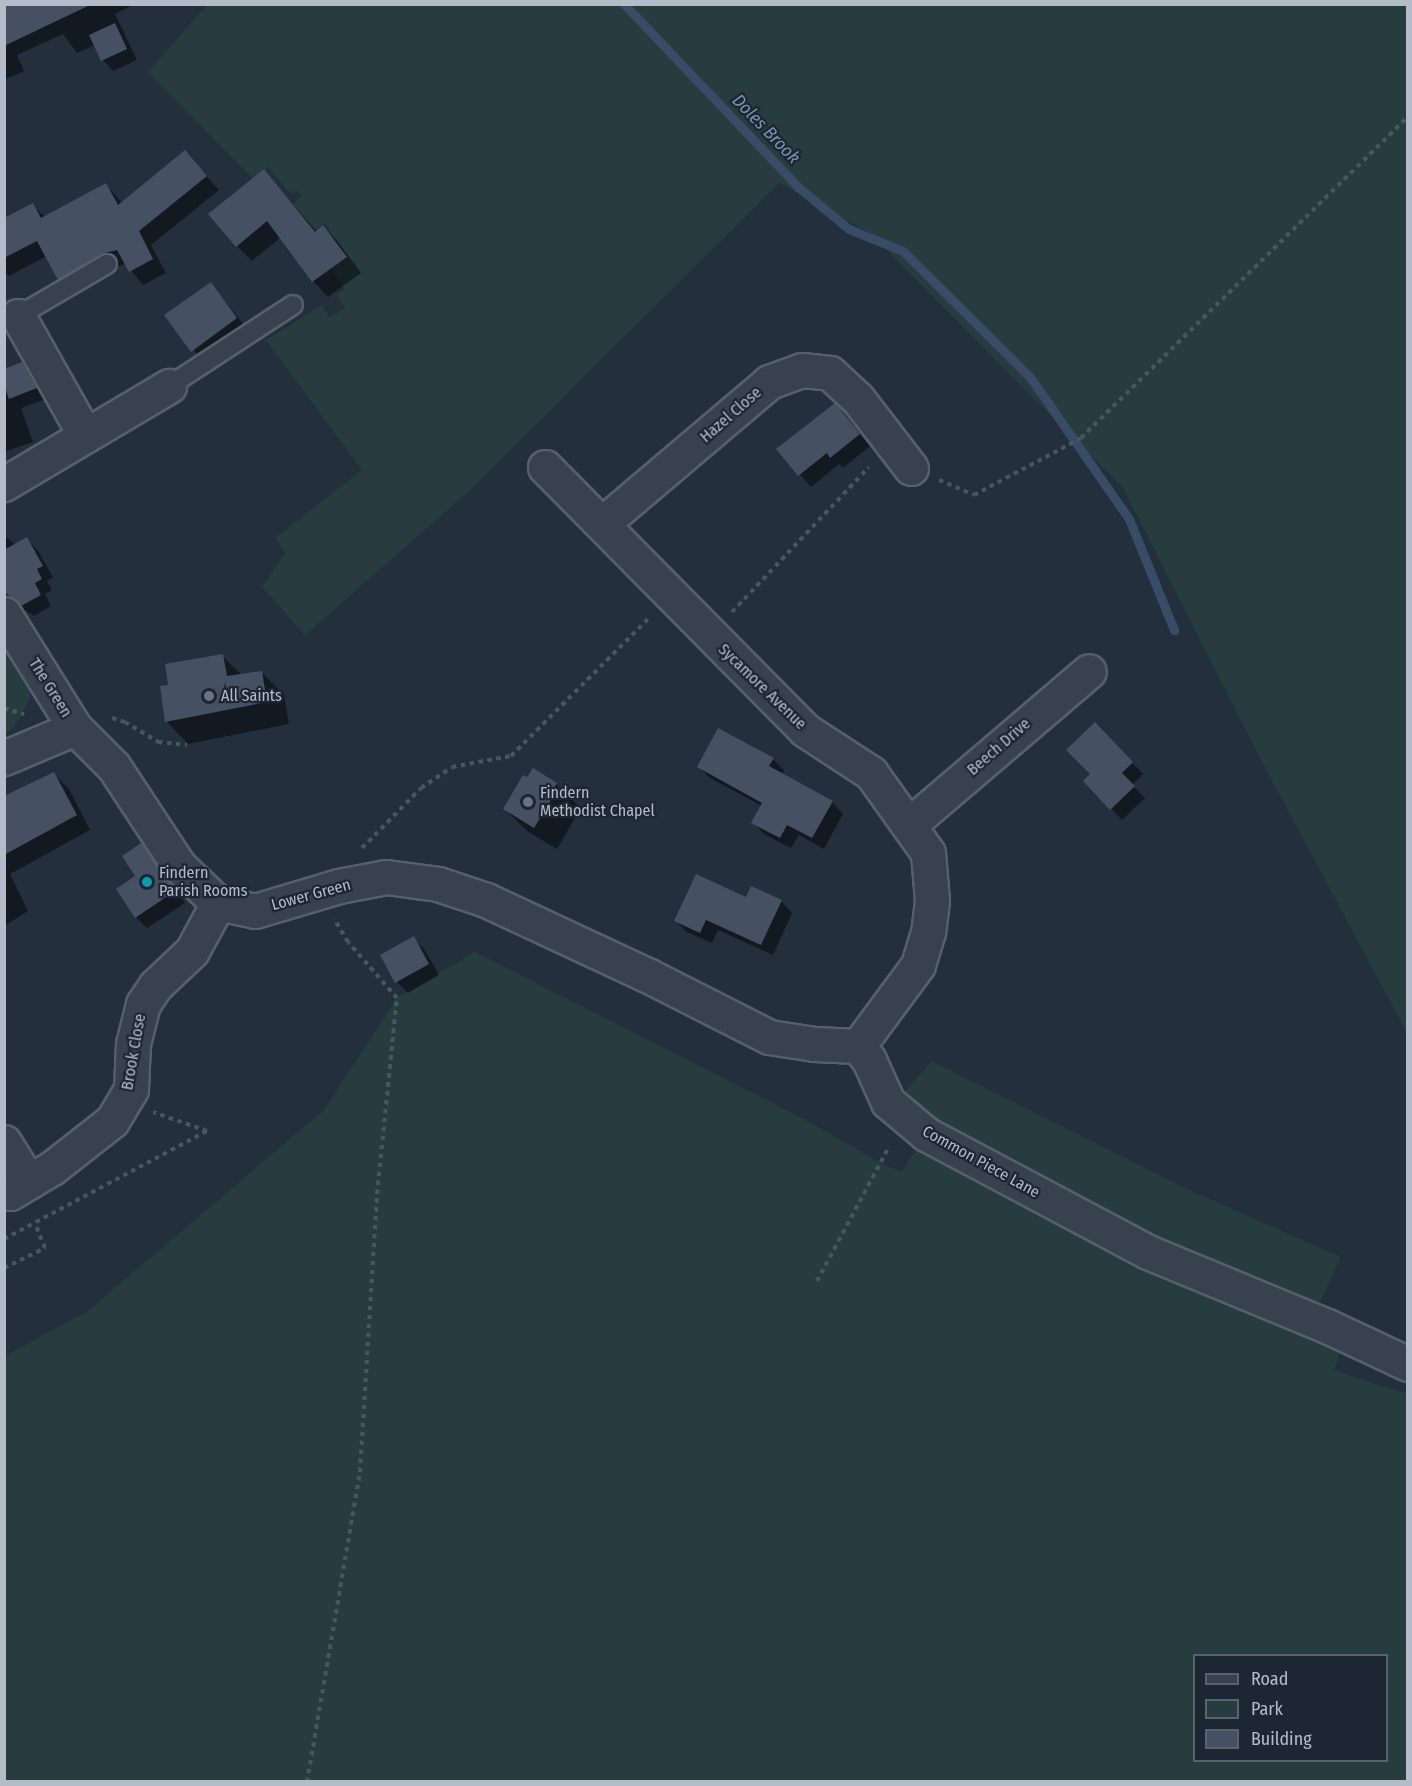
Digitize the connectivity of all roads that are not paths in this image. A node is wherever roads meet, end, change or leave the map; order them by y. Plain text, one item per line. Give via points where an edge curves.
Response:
1 (107, 264) dead end
2 (292, 305) dead end
3 (18, 316) joint
4 (169, 386) joint
5 (85, 435) junction
6 (545, 468) dead end
7 (911, 468) road end
8 (4, 484) edge
9 (603, 523) junction
10 (4, 614) edge
11 (1089, 671) dead end
12 (75, 728) junction
13 (4, 758) edge
14 (910, 824) junction
15 (218, 903) junction
16 (858, 1046) junction
17 (4, 1142) edge
18 (1407, 1364) edge

1 - 3 lane
2 - 4 lane
3 - 5 street
4 - 5 street
5 - 8 street
6 - 9 street, Sycamore Avenue
7 - 9 street, Hazel Close via 858,399 830,373 802,370 769,382
9 - 14 street, Sycamore Avenue via 709,636 805,730 871,773
10 - 12 street, The Green
11 - 14 street, Beech Drive
12 - 13 street, The Green
12 - 15 street via 114,767 179,866
14 - 16 street, Sycamore Avenue via 928,853 932,901 928,932 918,965
15 - 16 street, Lower Green via 255,910 386,877 438,884 486,900 769,1037
15 - 17 street, Brook Close via 192,951 142,1004 133,1044 131,1089 112,1120 20,1188
16 - 18 street, Common Piece Lane via 869,1060 888,1102 926,1134 1148,1252 1327,1326

